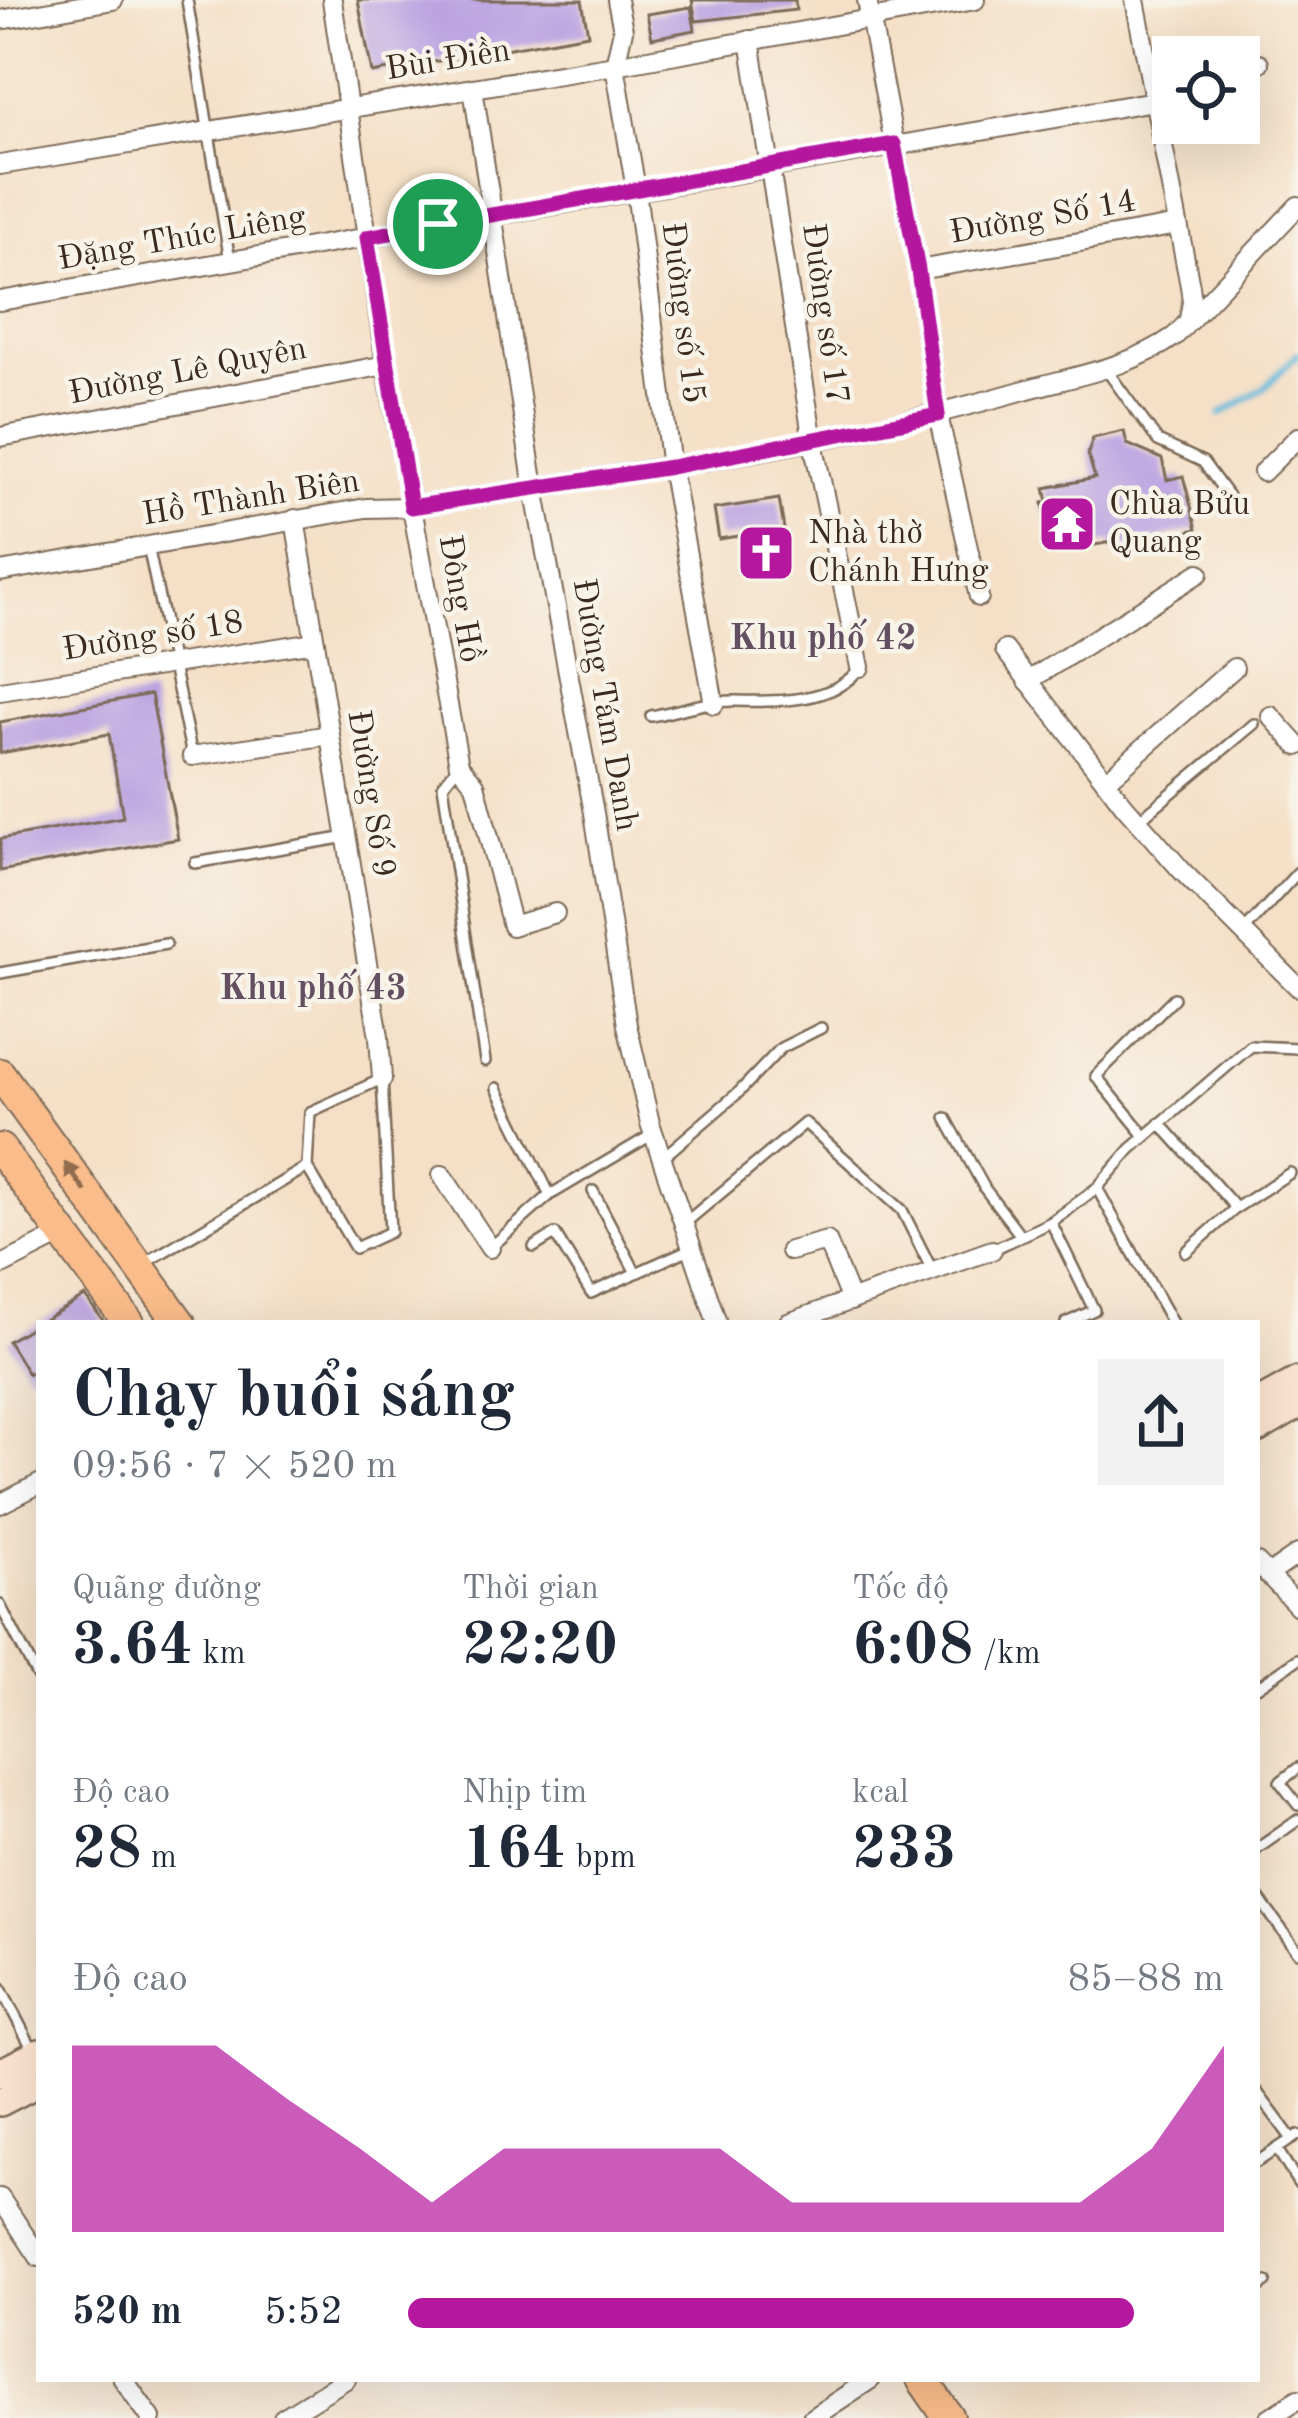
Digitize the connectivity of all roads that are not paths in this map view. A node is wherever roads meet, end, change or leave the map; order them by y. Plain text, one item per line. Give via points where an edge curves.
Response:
1 (112, 0) edge
2 (187, 0) edge
3 (332, 0) edge
4 (617, 0) edge
5 (975, 0) edge
6 (1135, 0) edge
7 (68, 4) edge
8 (868, 10) edge
9 (0, 20) edge
10 (750, 40) junction
11 (615, 65) junction
12 (472, 88) junction
13 (1152, 91) edge
14 (1152, 96) edge
15 (348, 107) junction
16 (208, 130) junction
17 (894, 144) junction
18 (1162, 144) edge
19 (0, 165) edge
20 (772, 165) junction
21 (636, 190) junction
22 (1298, 206) edge
23 (492, 214) junction
24 (1178, 225) junction
25 (367, 237) junction
26 (230, 261) junction
27 (918, 270) junction
28 (0, 301) edge
29 (1188, 320) junction
30 (386, 365) junction
31 (1105, 368) junction
32 (938, 415) junction
33 (0, 437) edge
34 (1298, 437) edge
35 (813, 442) junction
36 (671, 467) junction
37 (1263, 472) dead end
38 (534, 488) junction
39 (1228, 496) dead end
40 (411, 507) junction
41 (296, 519) junction
42 (148, 546) junction
43 (0, 572) edge
44 (1199, 573) dead end
45 (979, 597) dead end
46 (315, 642) junction
47 (1005, 650) dead end
48 (171, 664) junction
49 (860, 667) joint
50 (1234, 668) dead end
51 (1028, 681) junction
52 (0, 691) edge
53 (714, 704) junction
54 (651, 716) dead end
55 (1262, 720) joint
56 (330, 735) junction
57 (1298, 746) edge
58 (192, 756) joint
59 (459, 766) junction
60 (1106, 782) junction
61 (1138, 821) junction
62 (346, 837) junction
63 (195, 863) dead end
64 (1298, 872) edge
65 (555, 914) dead end
66 (1244, 932) junction
67 (166, 944) dead end
68 (0, 974) edge
69 (1298, 987) edge
70 (1174, 998) dead end
71 (821, 1028) dead end
72 (1298, 1048) edge
73 (485, 1061) dead end
74 (382, 1079) junction
75 (3, 1085) edge
76 (497, 1088) dead end
77 (946, 1118) dead end
78 (1160, 1123) junction
79 (653, 1134) junction
80 (1145, 1136) junction
81 (0, 1149) edge
82 (661, 1159) junction
83 (307, 1167) junction
84 (1290, 1173) dead end
85 (442, 1175) dead end
86 (1097, 1188) junction
87 (593, 1191) dead end
88 (550, 1195) junction
89 (1236, 1208) junction
90 (1052, 1222) junction
91 (682, 1225) junction
92 (63, 1234) junction
93 (1021, 1236) junction
94 (534, 1246) dead end
95 (490, 1248) joint
96 (690, 1249) junction
97 (992, 1250) joint
98 (790, 1251) dead end
99 (1186, 1252) dead end
100 (0, 1266) edge
101 (140, 1266) junction
102 (933, 1272) junction
103 (636, 1273) junction
104 (851, 1301) junction
105 (127, 1320) edge
106 (179, 1320) edge
107 (716, 1320) edge
108 (797, 1320) edge
109 (1072, 1320) edge
110 (1170, 1320) edge
111 (1298, 1381) edge
112 (1260, 1402) edge
113 (1298, 1405) edge
114 (1260, 1427) edge
115 (36, 1486) edge
116 (0, 1504) edge
117 (1298, 1554) edge
118 (1263, 1569) edge
119 (0, 1605) edge
120 (1298, 1606) edge
121 (1298, 1659) edge
122 (36, 1674) edge
123 (1260, 1685) edge
124 (1298, 1768) edge
125 (1298, 1805) edge
126 (1298, 1820) edge
127 (1260, 1847) edge
128 (1260, 1900) edge
129 (1298, 1952) edge
130 (0, 1987) edge
131 (36, 2059) edge
132 (36, 2064) edge
133 (36, 2065) edge
134 (0, 2073) edge
135 (1260, 2096) edge
136 (0, 2102) edge
137 (1295, 2137) edge
138 (1277, 2149) junction
139 (1260, 2160) edge
140 (1298, 2182) edge
141 (0, 2198) edge
142 (36, 2252) edge
143 (125, 2382) edge
144 (341, 2382) edge
145 (866, 2382) edge
146 (927, 2382) edge
147 (1298, 2399) edge
148 (151, 2418) edge
149 (283, 2418) edge
150 (812, 2418) edge
151 (950, 2418) edge
152 (1269, 2418) edge

1 - 7 street
2 - 16 lane
3 - 15 street, Đông Hồ
4 - 11 street, Đường số 15 via 623,30
5 - 8 street, Bùi Điền
6 - 13 street
7 - 9 street
8 - 10 street, Bùi Điền
8 - 17 street
10 - 11 street, Bùi Điền
10 - 20 street, Đường số 17
11 - 12 street, Bùi Điền
11 - 21 street, Đường số 15
12 - 15 street, Bùi Điền
12 - 23 street, Đường Tám Danh
14 - 17 street, Đặng Thúc Liêng
15 - 16 street, Bùi Điền
15 - 25 street, Đông Hồ
16 - 19 street, Bùi Điền
16 - 26 lane
17 - 20 street, Đặng Thúc Liêng
17 - 27 street
18 - 24 street
20 - 21 street, Đặng Thúc Liêng
20 - 35 street, Đường số 17
21 - 23 street, Đặng Thúc Liêng
21 - 36 street, Đường số 15
22 - 29 street, Hồ Thành Biên
23 - 25 street, Đặng Thúc Liêng
23 - 38 street, Đường Tám Danh
24 - 27 street, Đường Số 14
24 - 29 street
25 - 26 street, Đặng Thúc Liêng
25 - 30 street, Đông Hồ
26 - 28 street, Đặng Thúc Liêng
27 - 32 street
29 - 31 street, Hồ Thành Biên via 1156,350
30 - 33 street, Đường Lê Quyên
30 - 40 street, Đông Hồ
31 - 32 street, Hồ Thành Biên
31 - 39 lane via 1158,441 1203,461
32 - 35 street, Hồ Thành Biên
32 - 45 street
34 - 37 street
35 - 36 street, Hồ Thành Biên
35 - 49 street, Đường số 17
36 - 38 street, Hồ Thành Biên
36 - 53 street, Đường số 15
38 - 40 street, Hồ Thành Biên
38 - 79 street, Đường Tám Danh via 626,1025
40 - 41 street, Hồ Thành Biên
40 - 59 street, Đông Hồ
41 - 42 street, Hồ Thành Biên
41 - 46 street, Đường Số 9
42 - 43 street, Hồ Thành Biên
42 - 48 lane
44 - 51 street
46 - 48 street, Đường số 18
46 - 56 street, Đường Số 9
47 - 51 street
48 - 52 street, Đường số 18
48 - 58 lane
49 - 53 lane via 836,688
50 - 60 street
51 - 60 street
53 - 54 lane
55 - 57 street
55 - 61 lane
56 - 58 street
56 - 62 street, Đường Số 9
59 - 65 street via 475,784 512,926
59 - 73 lane, Đông Hồ via 443,785
60 - 61 street
61 - 66 street
62 - 63 lane
62 - 74 street, Đường Số 9
64 - 66 lane
66 - 69 street
67 - 68 lane
70 - 80 lane via 1096,1076
71 - 82 lane via 781,1048
72 - 78 lane via 1251,1046
74 - 83 lane via 310,1112
74 - 83 lane via 390,1232 355,1248
101 -> 75 main road
76 - 88 lane
77 - 93 lane
78 - 80 lane
78 - 89 lane
79 - 82 street, Đường Tám Danh
79 - 88 lane
80 - 86 lane
81 - 92 main road
82 - 91 street, Đường Tám Danh
83 - 101 lane
84 - 89 lane
85 - 95 street
86 - 90 lane
86 - 110 lane
87 - 103 lane
88 - 95 lane
89 - 99 lane
90 - 93 lane
90 - 109 lane via 1094,1310
91 - 96 street, Đường Tám Danh
91 - 102 lane via 805,1123 902,1210
92 - 100 street
92 - 105 main road
93 - 97 lane
94 - 103 lane via 555,1234 591,1294
96 - 103 lane
96 - 107 street, Đường Tám Danh
97 - 102 street
98 - 104 street via 827,1241
101 - 106 main road
102 - 104 street
104 - 108 street
111 - 112 main road
113 - 114 main road
115 - 116 street
117 - 118 street
118 - 120 street
119 - 122 lane
121 - 123 lane
124 - 125 lane via 1280,1782
126 - 127 lane
128 - 129 lane
130 - 131 lane
132 - 134 main road
133 - 136 main road
135 - 137 lane
137 - 138 lane
138 - 139 lane
138 - 140 lane
141 - 142 street
143 - 148 street
144 - 149 street
145 - 150 street
146 - 151 main road
147 - 152 street

